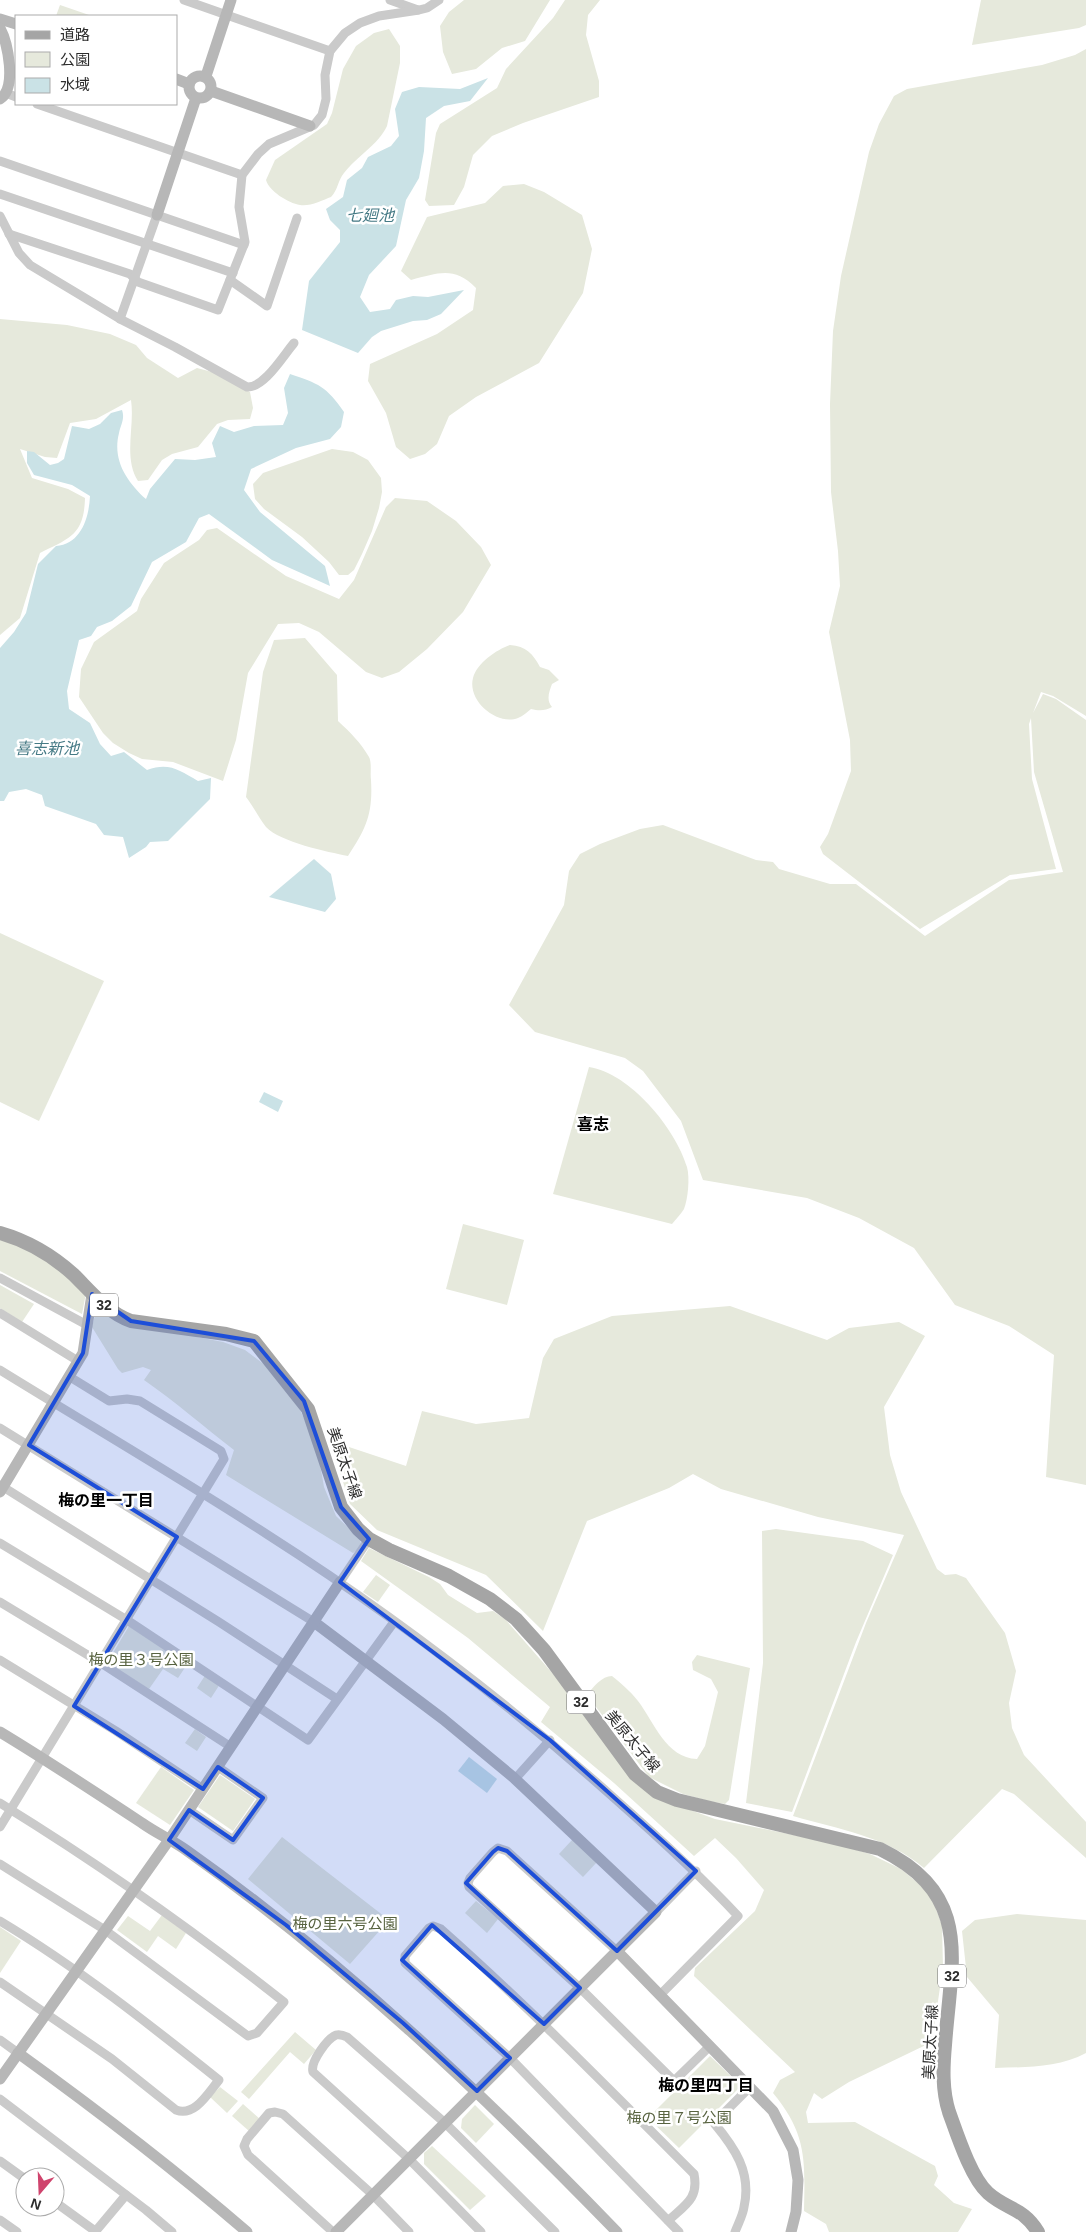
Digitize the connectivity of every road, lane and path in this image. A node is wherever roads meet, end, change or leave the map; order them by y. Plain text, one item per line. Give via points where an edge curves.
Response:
1 (184, 0) edge
2 (231, 0) edge
3 (390, 0) edge
4 (439, 0) edge
5 (419, 10) junction
6 (226, 15) junction
7 (0, 19) edge
8 (15, 24) edge
9 (0, 28) edge
10 (330, 51) junction
11 (206, 76) junction
12 (178, 80) edge
13 (189, 84) junction
14 (211, 91) junction
15 (7, 96) edge
16 (196, 98) junction
17 (40, 105) edge
18 (310, 126) junction
19 (178, 153) junction
20 (0, 161) edge
21 (242, 175) junction
22 (0, 194) edge
23 (158, 215) junction
24 (0, 216) edge
25 (297, 218) dead end
26 (9, 234) junction
27 (147, 244) junction
28 (244, 245) junction
29 (231, 277) junction
30 (135, 279) junction
31 (120, 319) junction
32 (294, 343) dead end
33 (0, 1233) edge
34 (0, 1278) edge
35 (92, 1294) junction
36 (0, 1313) edge
37 (87, 1325) junction
38 (78, 1361) junction
39 (0, 1370) edge
40 (70, 1377) junction
41 (54, 1404) junction
42 (0, 1428) edge
43 (28, 1445) junction
44 (1, 1488) edge
45 (203, 1495) junction
46 (177, 1537) junction
47 (369, 1539) junction
48 (0, 1543) edge
49 (151, 1581) junction
50 (340, 1582) junction
51 (0, 1602) edge
52 (127, 1620) junction
53 (314, 1622) junction
54 (394, 1622) junction
55 (0, 1660) edge
56 (365, 1660) junction
57 (100, 1663) junction
58 (285, 1666) junction
59 (337, 1699) junction
60 (74, 1706) junction
61 (258, 1707) junction
62 (0, 1732) edge
63 (550, 1740) junction
64 (231, 1747) junction
65 (42, 1758) junction
66 (218, 1766) junction
67 (516, 1779) junction
68 (202, 1789) junction
69 (0, 1803) edge
70 (11, 1810) junction
71 (188, 1810) junction
72 (0, 1827) edge
73 (169, 1840) junction
74 (0, 1864) edge
75 (696, 1871) junction
76 (134, 1889) junction
77 (656, 1912) junction
78 (0, 1921) edge
79 (105, 1930) junction
80 (617, 1952) junction
81 (76, 1972) junction
82 (0, 1982) edge
83 (580, 1988) junction
84 (660, 1995) junction
85 (47, 2013) junction
86 (544, 2024) junction
87 (0, 2040) edge
88 (710, 2046) junction
89 (18, 2053) junction
90 (510, 2058) junction
91 (0, 2079) edge
92 (750, 2087) junction
93 (477, 2091) junction
94 (0, 2099) edge
95 (445, 2123) junction
96 (409, 2159) junction
97 (0, 2161) edge
98 (15, 2172) edge
99 (126, 2195) junction
100 (373, 2195) junction
101 (65, 2210) edge
102 (0, 2220) edge
103 (668, 2221) junction
104 (165, 2230) edge
105 (17, 2232) edge
106 (95, 2232) edge
107 (247, 2232) edge
108 (335, 2232) edge
109 (409, 2232) edge
110 (481, 2232) edge
111 (555, 2232) edge
112 (617, 2232) edge
113 (679, 2232) edge
114 (735, 2232) edge
115 (791, 2232) edge
116 (1038, 2232) edge

1 - 6 street
2 - 6 street
3 - 5 street
4 - 5 street
5 - 10 street via 379,16 360,23 345,33
6 - 10 street
6 - 11 street
7 - 8 street
9 - 15 street via 10,59
10 - 18 street via 322,115
11 - 13 street via 196,77
11 - 14 street via 211,83
12 - 13 street
13 - 16 street via 190,92
14 - 16 street via 205,97
14 - 18 street
16 - 19 street
17 - 19 street
18 - 21 street via 269,144
19 - 21 street
19 - 23 street
20 - 23 street
21 - 28 street via 239,207
22 - 27 street
23 - 27 street
23 - 28 street
24 - 26 street
25 - 29 street via 267,306
26 - 30 street via 130,274
26 - 31 street via 30,265
27 - 29 street
27 - 30 street
28 - 29 street
29 - 30 street via 218,310
30 - 31 street
31 - 32 street via 254,388
33 - 35 main road, 美原太子線 / 32 via 18,1238 46,1253
34 - 37 street
35 - 37 street
35 - 47 main road, 美原太子線 / 32 via 120,1317 131,1321 254,1341 304,1401 341,1507
36 - 38 street
37 - 38 street
38 - 40 street
39 - 41 street
40 - 41 street
40 - 45 street via 109,1401 140,1401 221,1451 224,1455 222,1464
41 - 43 street
41 - 45 street
42 - 43 street
43 - 44 street
43 - 46 street
44 - 49 street
45 - 46 street
45 - 50 street
46 - 49 street
46 - 53 street
47 - 50 street
47 - 116 main road, 美原太子線 / 32 via 468,1586 525,1627 635,1774 657,1792 676,1800 880,1850 919,1874 941,1904 953,1940 943,2060 948,2110 968,2161 983,2188 1027,2217
48 - 52 street
49 - 52 street
49 - 58 street
50 - 53 street
50 - 54 street
51 - 57 street
52 - 57 street
52 - 61 street
53 - 56 street
53 - 58 street
54 - 56 street
54 - 63 street
55 - 60 street
56 - 59 street
56 - 67 street via 443,1718
57 - 60 street
57 - 64 street
58 - 59 street
58 - 61 street
59 - 61 street via 308,1740
60 - 65 street
60 - 68 street
61 - 64 street
62 - 65 street
63 - 67 street
63 - 75 street
64 - 66 street
65 - 70 street
65 - 73 street
66 - 68 street
66 - 71 street via 263,1798 232,1840
67 - 77 street
68 - 71 street
69 - 70 street
70 - 72 street
70 - 76 street
71 - 73 street
73 - 76 street
73 - 93 street via 286,1925 403,2023
74 - 79 street
75 - 77 street
75 - 84 street via 738,1916
76 - 79 street
76 - 79 street via 284,2002 257,2033 248,2036
77 - 80 street
78 - 81 street
79 - 81 street
80 - 83 street
80 - 83 street via 507,1850 498,1848 493,1852 470,1878 469,1887
80 - 84 street
81 - 85 street
81 - 85 street via 219,2080 193,2109 186,2112 176,2110
82 - 85 street
83 - 86 street
83 - 88 street via 674,2081
84 - 88 street
85 - 89 street
86 - 90 street
86 - 90 street via 441,1929 429,1928 405,1956 405,1963
86 - 103 street via 694,2174 697,2187 691,2200
87 - 89 street
88 - 92 street
89 - 91 street
89 - 107 street via 178,2172
90 - 93 street
90 - 103 street
92 - 114 street via 714,2123 735,2149 745,2175 745,2206
92 - 115 street via 773,2111 793,2150 798,2180
93 - 95 street
93 - 112 street
94 - 99 street
95 - 96 street
95 - 96 street via 347,2037 342,2034 332,2037 314,2059 314,2072
95 - 111 street
96 - 100 street
96 - 110 street
97 - 98 street
99 - 104 street
99 - 106 street
100 - 108 street
100 - 108 street via 283,2114 269,2113 247,2139 244,2146 248,2155
100 - 109 street
101 - 106 street
102 - 105 street
103 - 113 street

